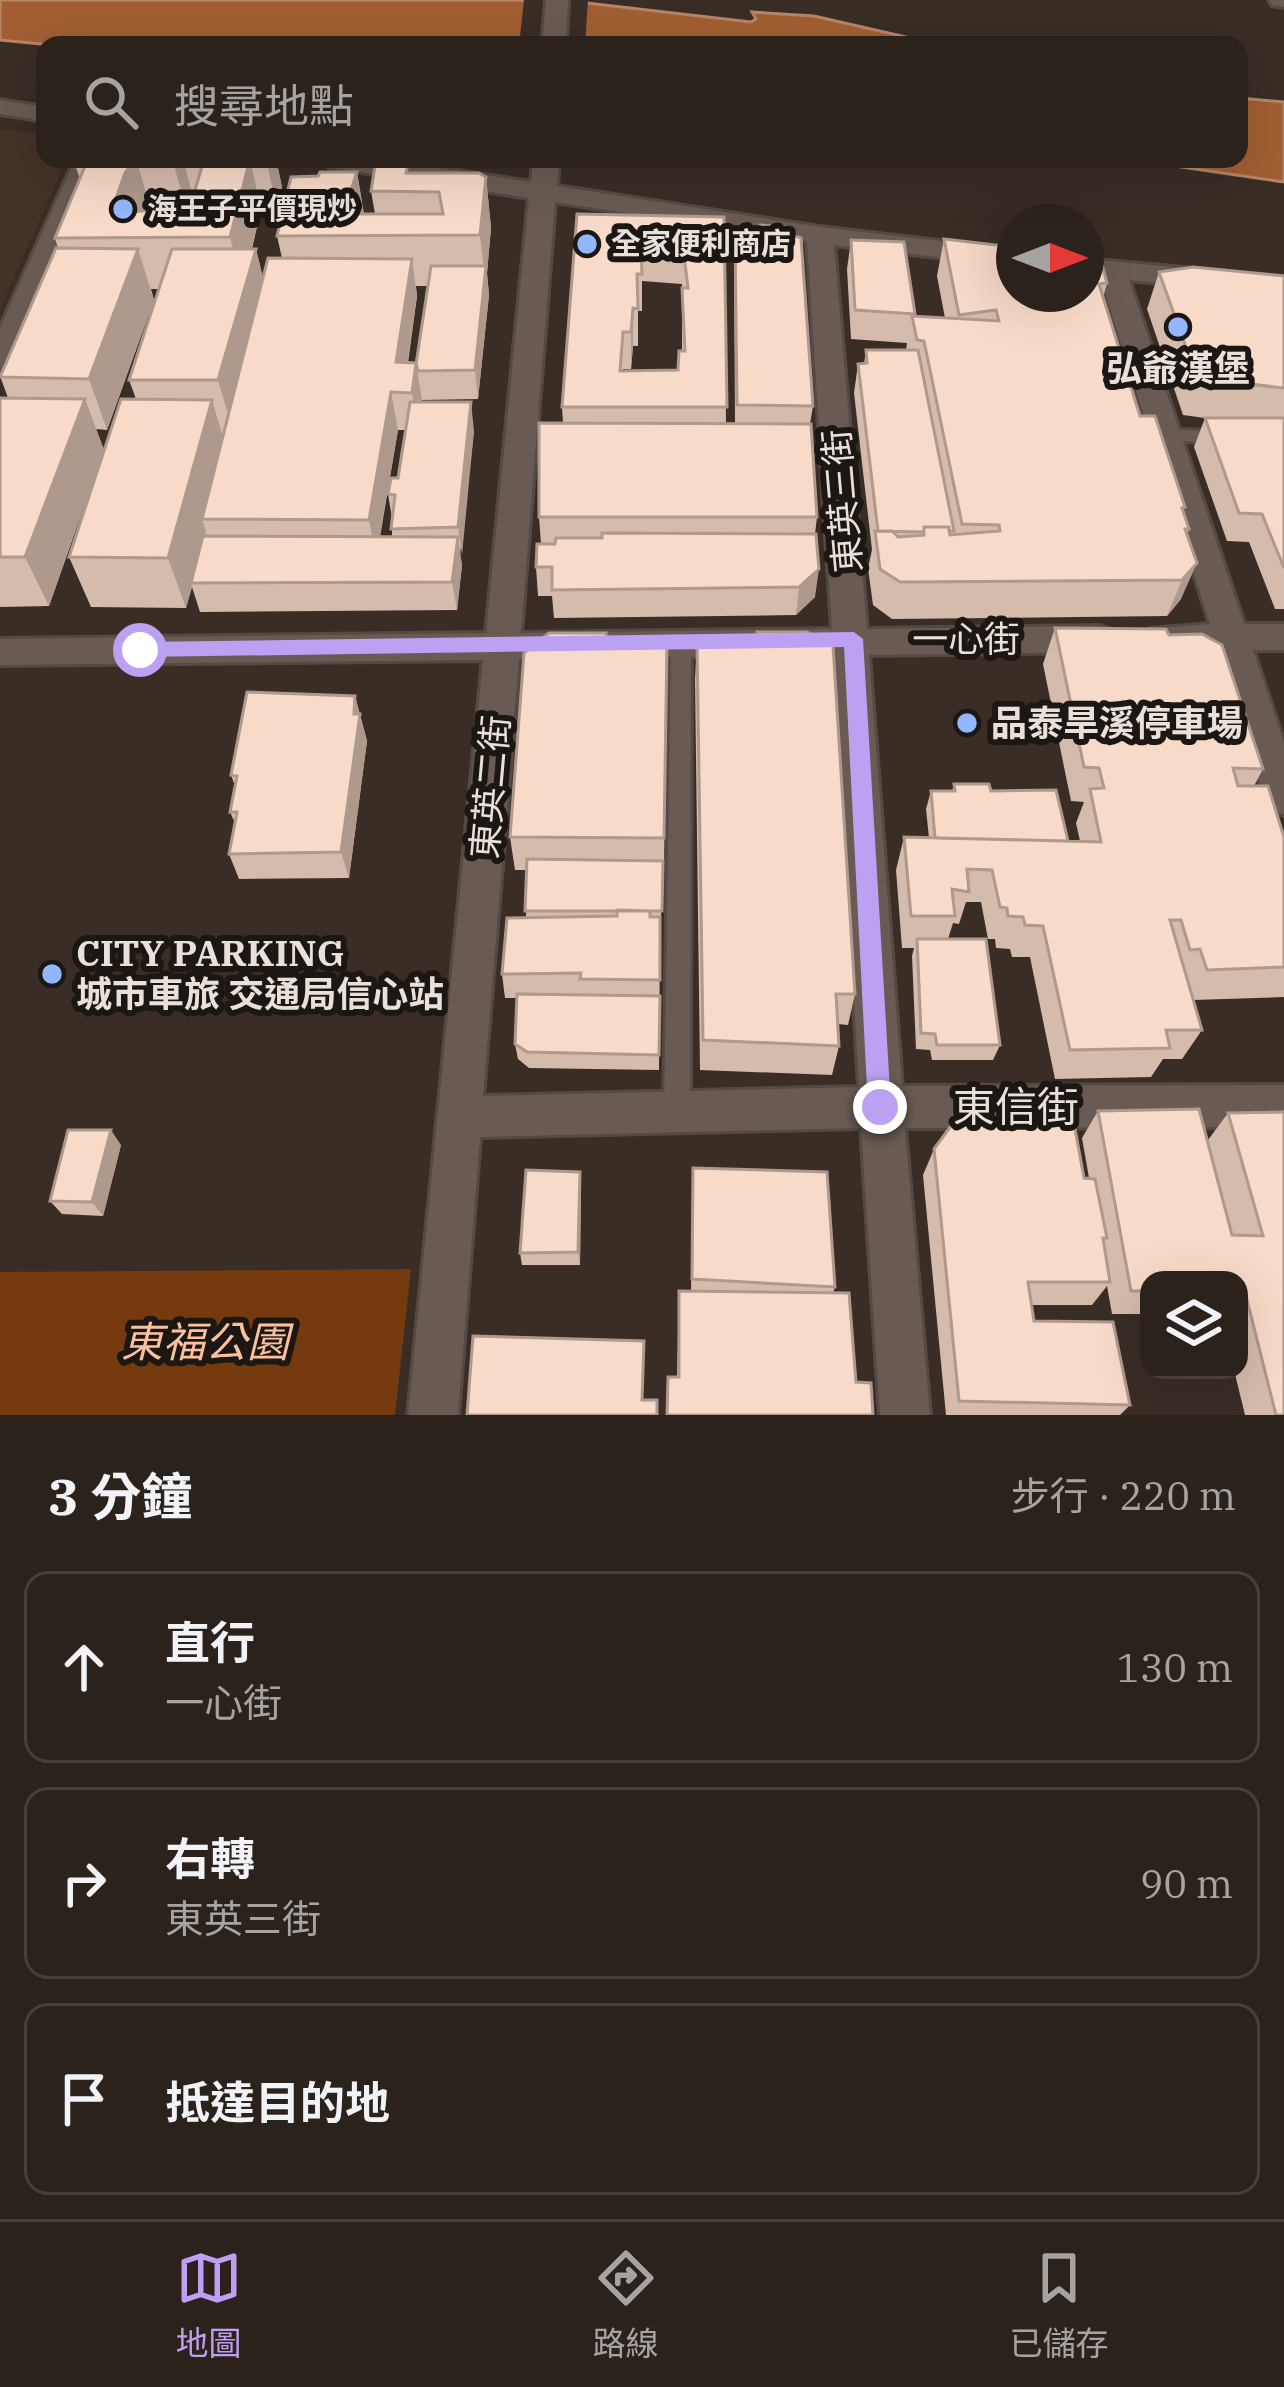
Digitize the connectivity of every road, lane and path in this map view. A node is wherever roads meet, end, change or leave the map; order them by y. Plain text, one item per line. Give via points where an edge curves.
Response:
1 (557, 0) edge
2 (555, 36) edge
3 (0, 107) edge
4 (36, 113) edge
5 (84, 168) edge
6 (442, 168) edge
7 (544, 176) edge
8 (820, 235) junction
9 (996, 256) edge
10 (1104, 268) edge
11 (1104, 280) edge
12 (1284, 286) edge
13 (0, 361) edge
14 (1167, 435) junction
15 (1237, 439) edge
16 (1234, 638) junction
17 (1284, 638) edge
18 (854, 639) junction
19 (502, 643) junction
20 (681, 644) junction
21 (0, 652) edge
22 (1284, 799) edge
23 (1284, 1106) edge
24 (880, 1107) junction
25 (677, 1113) junction
26 (461, 1117) junction
27 (433, 1415) edge
28 (905, 1415) edge

1 - 2 street
3 - 4 street
5 - 13 street
6 - 7 street
7 - 8 street
7 - 19 street, 東英二街
8 - 9 street
8 - 18 street, 東英三街
10 - 12 street
11 - 14 street
14 - 15 lane
14 - 16 street
16 - 17 street, 一心街
16 - 18 street, 一心街
16 - 22 street
18 - 20 street, 一心街
18 - 24 street, 東英三街
19 - 20 street, 一心街
19 - 21 street, 一心街
19 - 26 street, 東英二街
20 - 25 lane
23 - 24 street, 東信街
24 - 25 street, 東信街
24 - 28 street, 東英三街
25 - 26 street, 東信街
26 - 27 street, 東英二街

